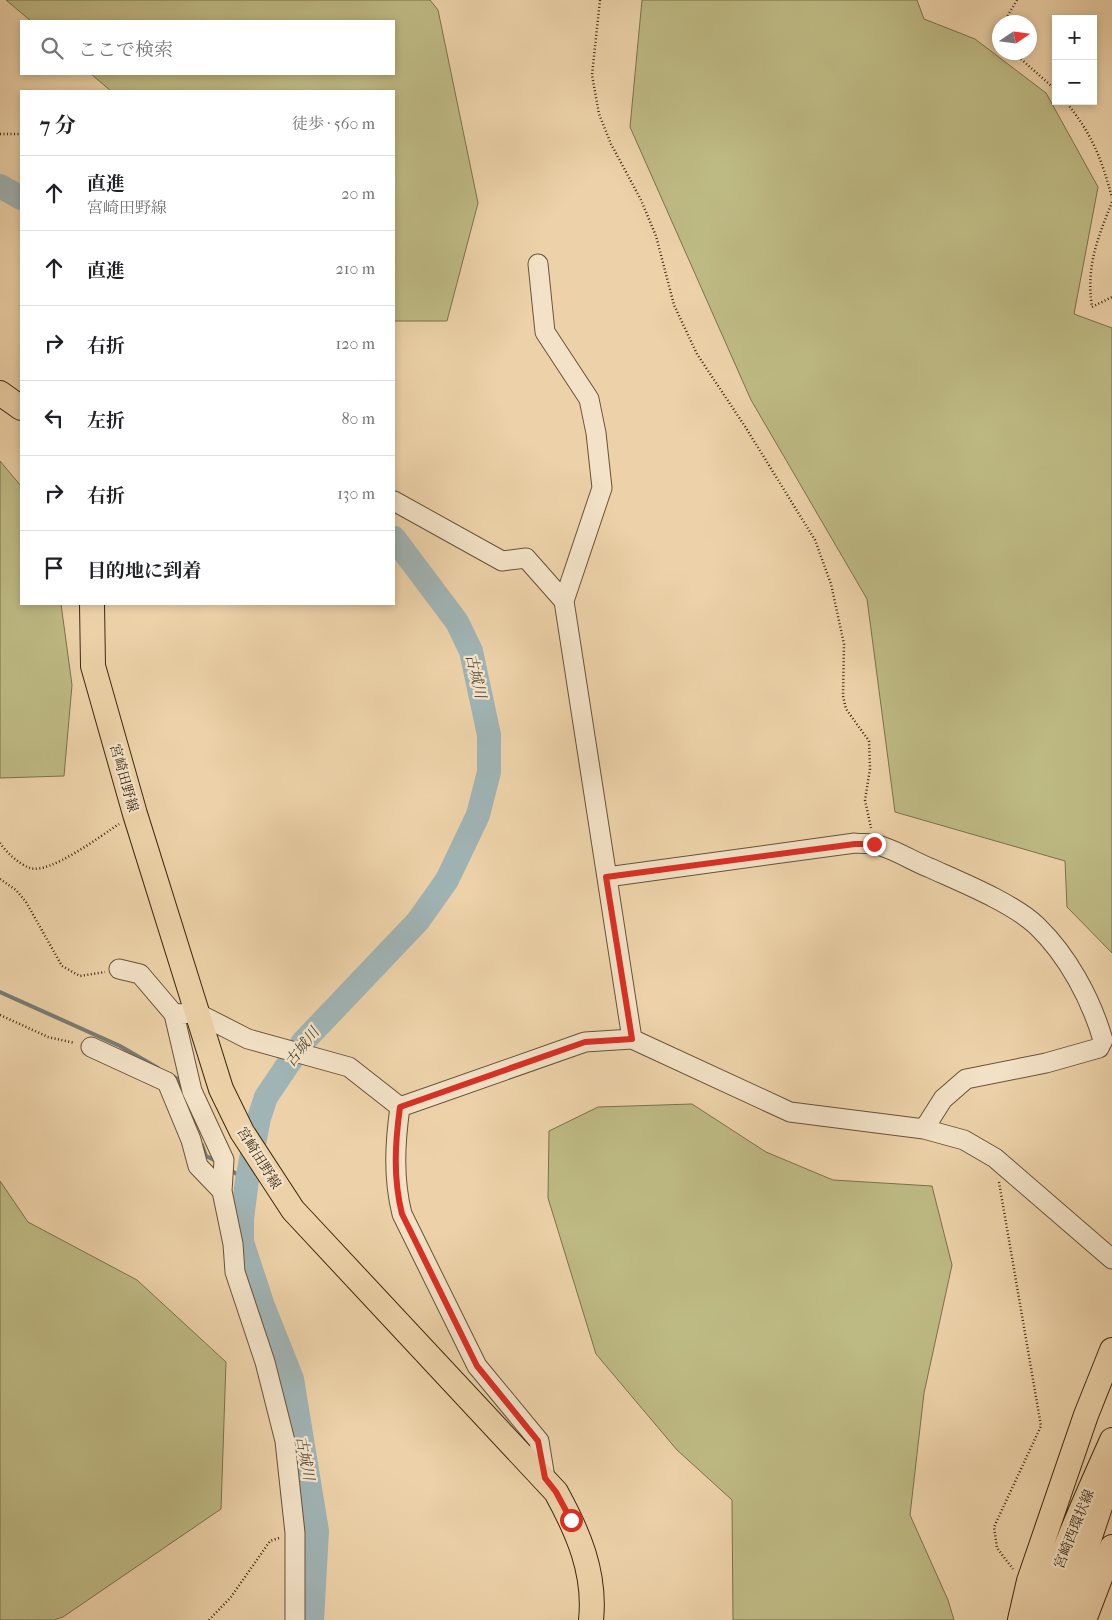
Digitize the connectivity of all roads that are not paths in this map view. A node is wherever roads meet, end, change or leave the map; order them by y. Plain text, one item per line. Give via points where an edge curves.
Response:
1 (538, 264) dead end
2 (0, 393) edge
3 (20, 407) edge
4 (395, 502) edge
5 (564, 601) junction
6 (92, 605) edge
7 (606, 877) junction
8 (119, 969) road end
9 (185, 1013) junction
10 (632, 1039) junction
11 (91, 1047) road end
12 (400, 1107) junction
13 (924, 1129) junction
14 (222, 1192) junction
15 (1112, 1259) edge
16 (1112, 1350) edge
17 (1112, 1440) edge
18 (545, 1478) junction
19 (1112, 1481) edge
20 (1112, 1547) edge
21 (295, 1620) edge
22 (591, 1620) edge
23 (1020, 1620) edge
24 (1042, 1620) edge
25 (1062, 1620) edge
26 (1084, 1620) edge

1 - 5 street via 545,332 589,399 602,488
2 - 3 main road
4 - 5 street via 502,561 526,558
5 - 7 street
6 - 9 main road, 宮崎田野線 via 93,666 135,814
7 - 10 street
7 - 13 street via 874,844 957,880 1036,925 1060,953 1078,982 1098,1022 1103,1040 1099,1048 966,1079 943,1099
8 - 9 street via 140,974
9 - 12 street via 274,1048 349,1067
9 - 14 street via 192,1091 224,1160
9 - 18 main road, 宮崎田野線 via 242,1132 293,1210
10 - 12 street via 585,1042
10 - 13 street via 790,1112
11 - 14 street via 167,1082 198,1166
12 - 18 street via 396,1135 396,1189 402,1214 477,1366 538,1441
13 - 15 street via 964,1140 995,1158
14 - 21 street via 233,1244 235,1272 265,1362 286,1441 295,1533
16 - 23 main road via 1029,1580
17 - 24 main road, 宮崎西環状線 via 1078,1517
18 - 22 main road, 宮崎田野線 via 571,1520 589,1567 593,1602
19 - 25 main road, 宮崎西環状線 via 1101,1504
20 - 26 main road

